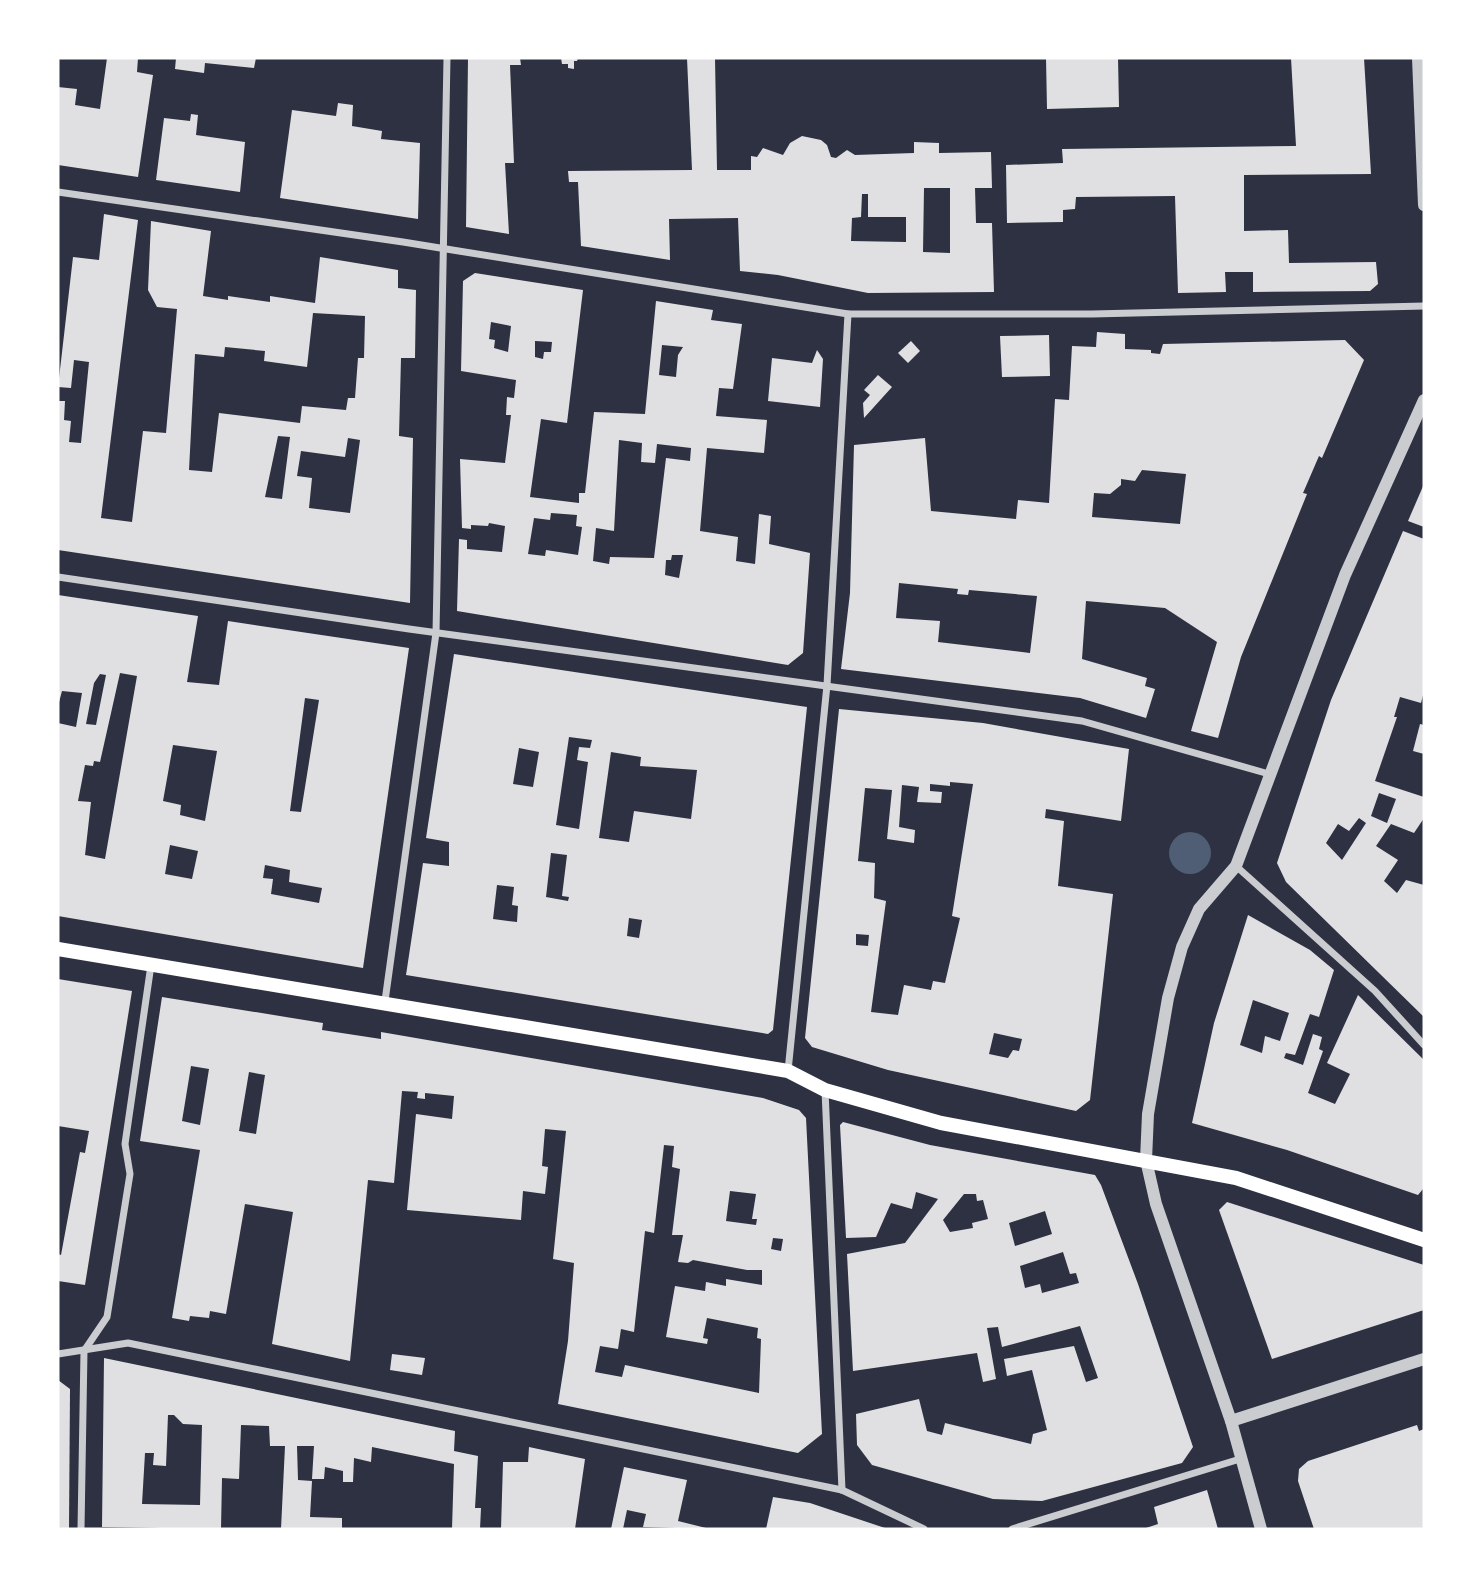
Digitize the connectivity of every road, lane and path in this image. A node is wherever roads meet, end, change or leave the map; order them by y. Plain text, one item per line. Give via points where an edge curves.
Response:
1 (447, 58) edge
2 (1418, 58) edge
3 (58, 192) edge
4 (1424, 205) edge
5 (446, 250) junction
6 (1424, 306) edge
7 (848, 314) junction
8 (1424, 400) edge
9 (58, 577) edge
10 (436, 633) junction
11 (827, 685) junction
12 (1269, 774) junction
13 (1236, 866) junction
14 (58, 949) edge
15 (151, 965) junction
16 (385, 1001) junction
17 (1424, 1045) edge
18 (788, 1071) junction
19 (825, 1090) junction
20 (1146, 1160) junction
21 (1424, 1240) edge
22 (84, 1351) junction
23 (58, 1354) edge
24 (1424, 1359) edge
25 (1231, 1421) junction
26 (1240, 1459) junction
27 (842, 1490) junction
28 (81, 1529) edge
29 (924, 1529) edge
30 (1012, 1529) edge
31 (1261, 1529) edge

1 - 5 street
2 - 4 street
3 - 5 street
5 - 7 street
5 - 10 street
6 - 7 street
7 - 11 street
8 - 12 street via 1345,575
9 - 10 street
10 - 11 street
10 - 16 street
11 - 12 street via 1082,721
11 - 18 street
12 - 13 street
13 - 17 street via 1374,991
13 - 20 street via 1199,909 1182,947 1150,1101
14 - 15 main road
15 - 16 main road
15 - 22 street via 125,1144 130,1174 107,1317
16 - 18 main road
18 - 19 main road
19 - 20 main road via 941,1123
19 - 27 street
20 - 21 main road via 1236,1178
20 - 25 street via 1156,1204
22 - 23 street
22 - 27 street via 128,1343
22 - 28 street
24 - 25 street
25 - 26 street
26 - 30 street
26 - 31 street
27 - 29 street

